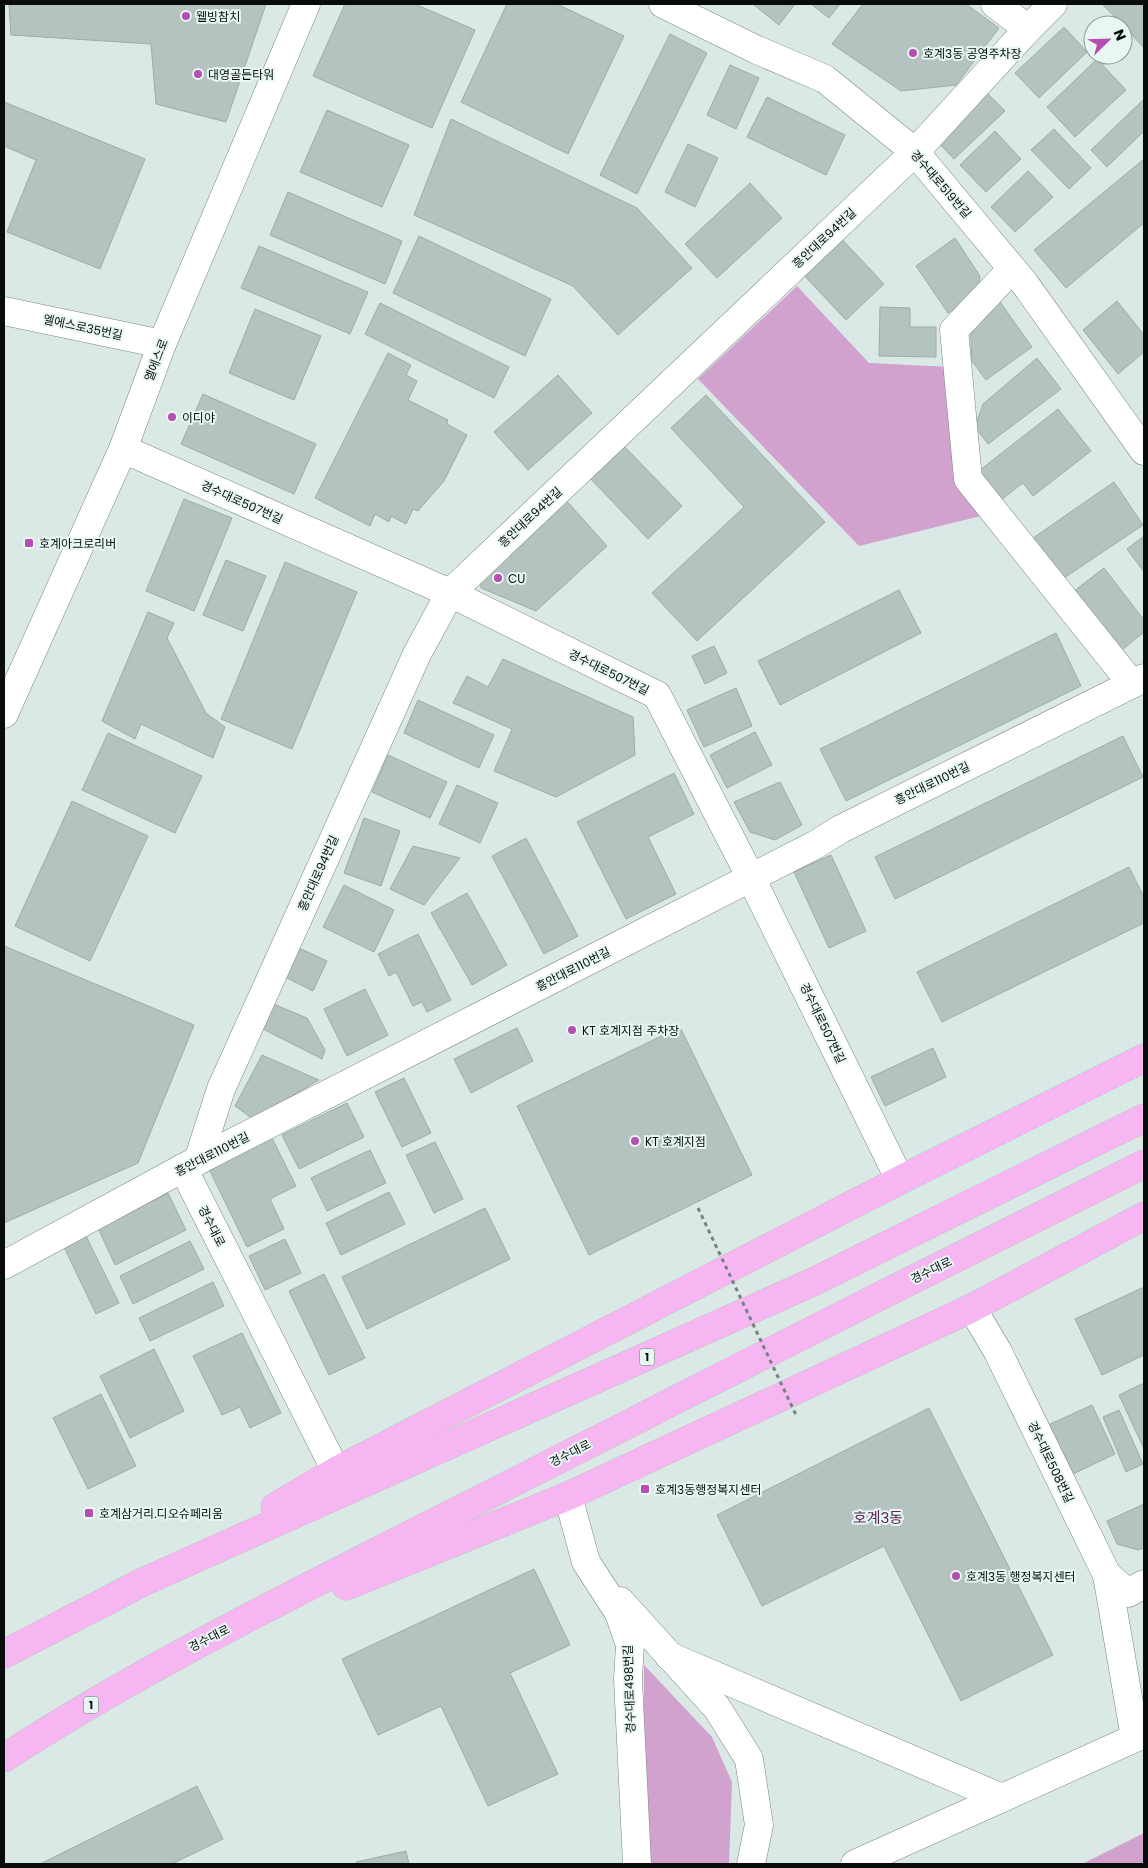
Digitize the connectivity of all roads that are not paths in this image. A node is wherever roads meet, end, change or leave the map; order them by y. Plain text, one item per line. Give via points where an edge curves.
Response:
1 (306, 4) edge
2 (663, 4) edge
3 (995, 4) edge
4 (1053, 4) edge
5 (1028, 29) junction
6 (915, 152) junction
7 (1012, 268) junction
8 (4, 311) edge
9 (162, 344) junction
10 (122, 449) junction
11 (1144, 451) edge
12 (450, 593) junction
13 (1138, 681) edge
14 (4, 714) edge
15 (751, 878) junction
16 (1144, 1058) edge
17 (1144, 1118) edge
18 (1144, 1164) edge
19 (191, 1165) junction
20 (900, 1180) junction
21 (1144, 1216) edge
22 (4, 1265) edge
23 (972, 1308) junction
24 (336, 1471) junction
25 (568, 1496) junction
26 (586, 1562) junction
27 (1107, 1575) junction
28 (143, 1582) junction
29 (1144, 1584) edge
30 (180, 1653) junction
31 (4, 1654) edge
32 (669, 1656) junction
33 (1139, 1736) edge
34 (4, 1758) edge
35 (1002, 1798) junction
36 (637, 1864) edge
37 (751, 1864) edge
38 (855, 1864) edge

1 - 9 street, 엘에스로
2 - 6 street, 경수대로519번길 via 825,79
3 - 5 street
4 - 5 street, 흥안대로94번길
5 - 6 street, 흥안대로94번길
6 - 7 street, 경수대로519번길
6 - 12 street, 흥안대로94번길
7 - 11 street, 경수대로519번길
7 - 13 street via 954,330 968,478
8 - 9 street, 엘에스로35번길
9 - 10 street, 엘에스로
10 - 12 street, 경수대로507번길
10 - 14 street, 엘에스로
12 - 15 street, 경수대로507번길 via 657,695
12 - 19 street, 흥안대로94번길 via 417,654 221,1089
13 - 15 street, 흥안대로110번길 via 841,829
15 - 19 street, 흥안대로110번길
15 - 20 street, 경수대로507번길
16 - 20 main road
17 - 28 main road, 1 via 815,1281
18 - 30 main road, 경수대로 / 1 via 830,1320
19 - 22 street, 흥안대로110번길
19 - 24 street, 경수대로
20 - 24 main road
21 - 23 main road
23 - 25 main road
23 - 27 street, 경수대로508번길 via 998,1352
24 - 28 main road
25 - 26 street, 경수대로498번길
25 - 30 main road
26 - 32 street
26 - 36 street, 경수대로498번길 via 620,1613 630,1646 628,1679
27 - 29 street, 경수대로508번길 via 1128,1593
27 - 33 street
28 - 31 main road, 1
30 - 34 main road, 경수대로 / 1
32 - 35 street
32 - 37 street via 717,1708 748,1759 759,1825
33 - 35 street
35 - 38 street

